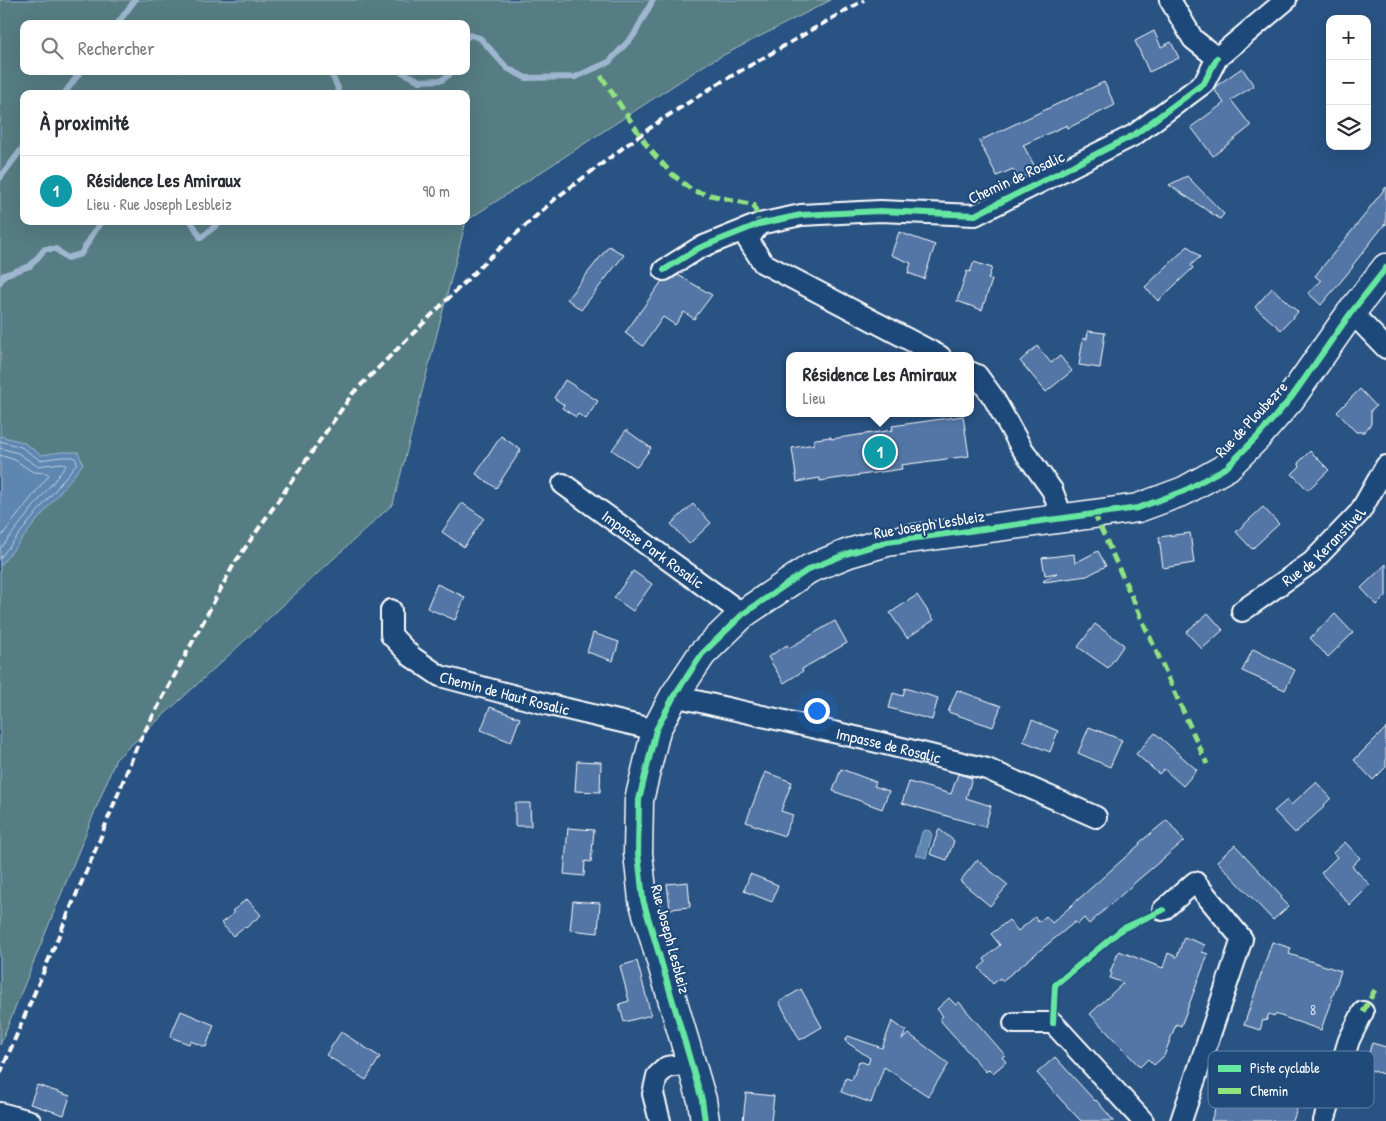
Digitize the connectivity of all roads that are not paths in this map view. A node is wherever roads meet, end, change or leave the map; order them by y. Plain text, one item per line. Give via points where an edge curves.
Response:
1 (1170, 0) edge
2 (1286, 0) edge
3 (1217, 58) junction
4 (758, 224) junction
5 (1386, 268) edge
6 (664, 270) dead end
7 (1350, 314) junction
8 (1386, 348) edge
9 (932, 352) edge
10 (974, 374) edge
11 (1386, 466) edge
12 (563, 484) dead end
13 (1073, 517) junction
14 (391, 610) dead end
15 (1242, 611) dead end
16 (743, 614) junction
17 (674, 696) junction
18 (656, 730) junction
19 (1096, 817) dead end
20 (1164, 910) dead end
21 (1363, 1012) dead end
22 (1014, 1023) dead end
23 (1346, 1051) edge
24 (690, 1064) junction
25 (1328, 1108) edge
26 (0, 1113) edge
27 (30, 1121) edge
28 (660, 1121) edge
29 (705, 1121) edge
30 (1143, 1121) edge
31 (1181, 1121) edge
32 (1324, 1121) edge

1 - 3 street via 1193,39
2 - 3 street, Chemin de Rosalic
3 - 4 street, Chemin de Rosalic via 1204,83 1134,135 975,215 880,211 801,214
4 - 6 street, Chemin de Rosalic via 699,248
4 - 9 street via 748,240 763,263
5 - 7 main road, Rue de Ploubezre
7 - 8 street
7 - 13 main road, Rue de Ploubezre via 1291,398 1227,467 1184,491 1138,508
10 - 13 street via 993,397 1057,503
11 - 15 street, Rue de Keranstivel via 1360,512 1312,562
12 - 16 street, Impasse Park Rosalic
13 - 16 main road, Rue Joseph Lesbleiz via 887,542 849,553 809,569
14 - 18 street, Chemin de Haut Rosalic via 391,635 412,657 440,676
16 - 17 main road, Rue Joseph Lesbleiz via 702,654
17 - 18 main road, Rue Joseph Lesbleiz
17 - 19 street, Impasse de Rosalic via 987,769
18 - 24 main road, Rue Joseph Lesbleiz via 639,800 638,852 643,900
20 - 31 street via 1195,882 1242,938
21 - 23 street
22 - 30 street via 1053,1023
24 - 28 street via 667,1067 658,1076 653,1094
24 - 29 main road, Rue Joseph Lesbleiz
25 - 32 street
26 - 27 street

